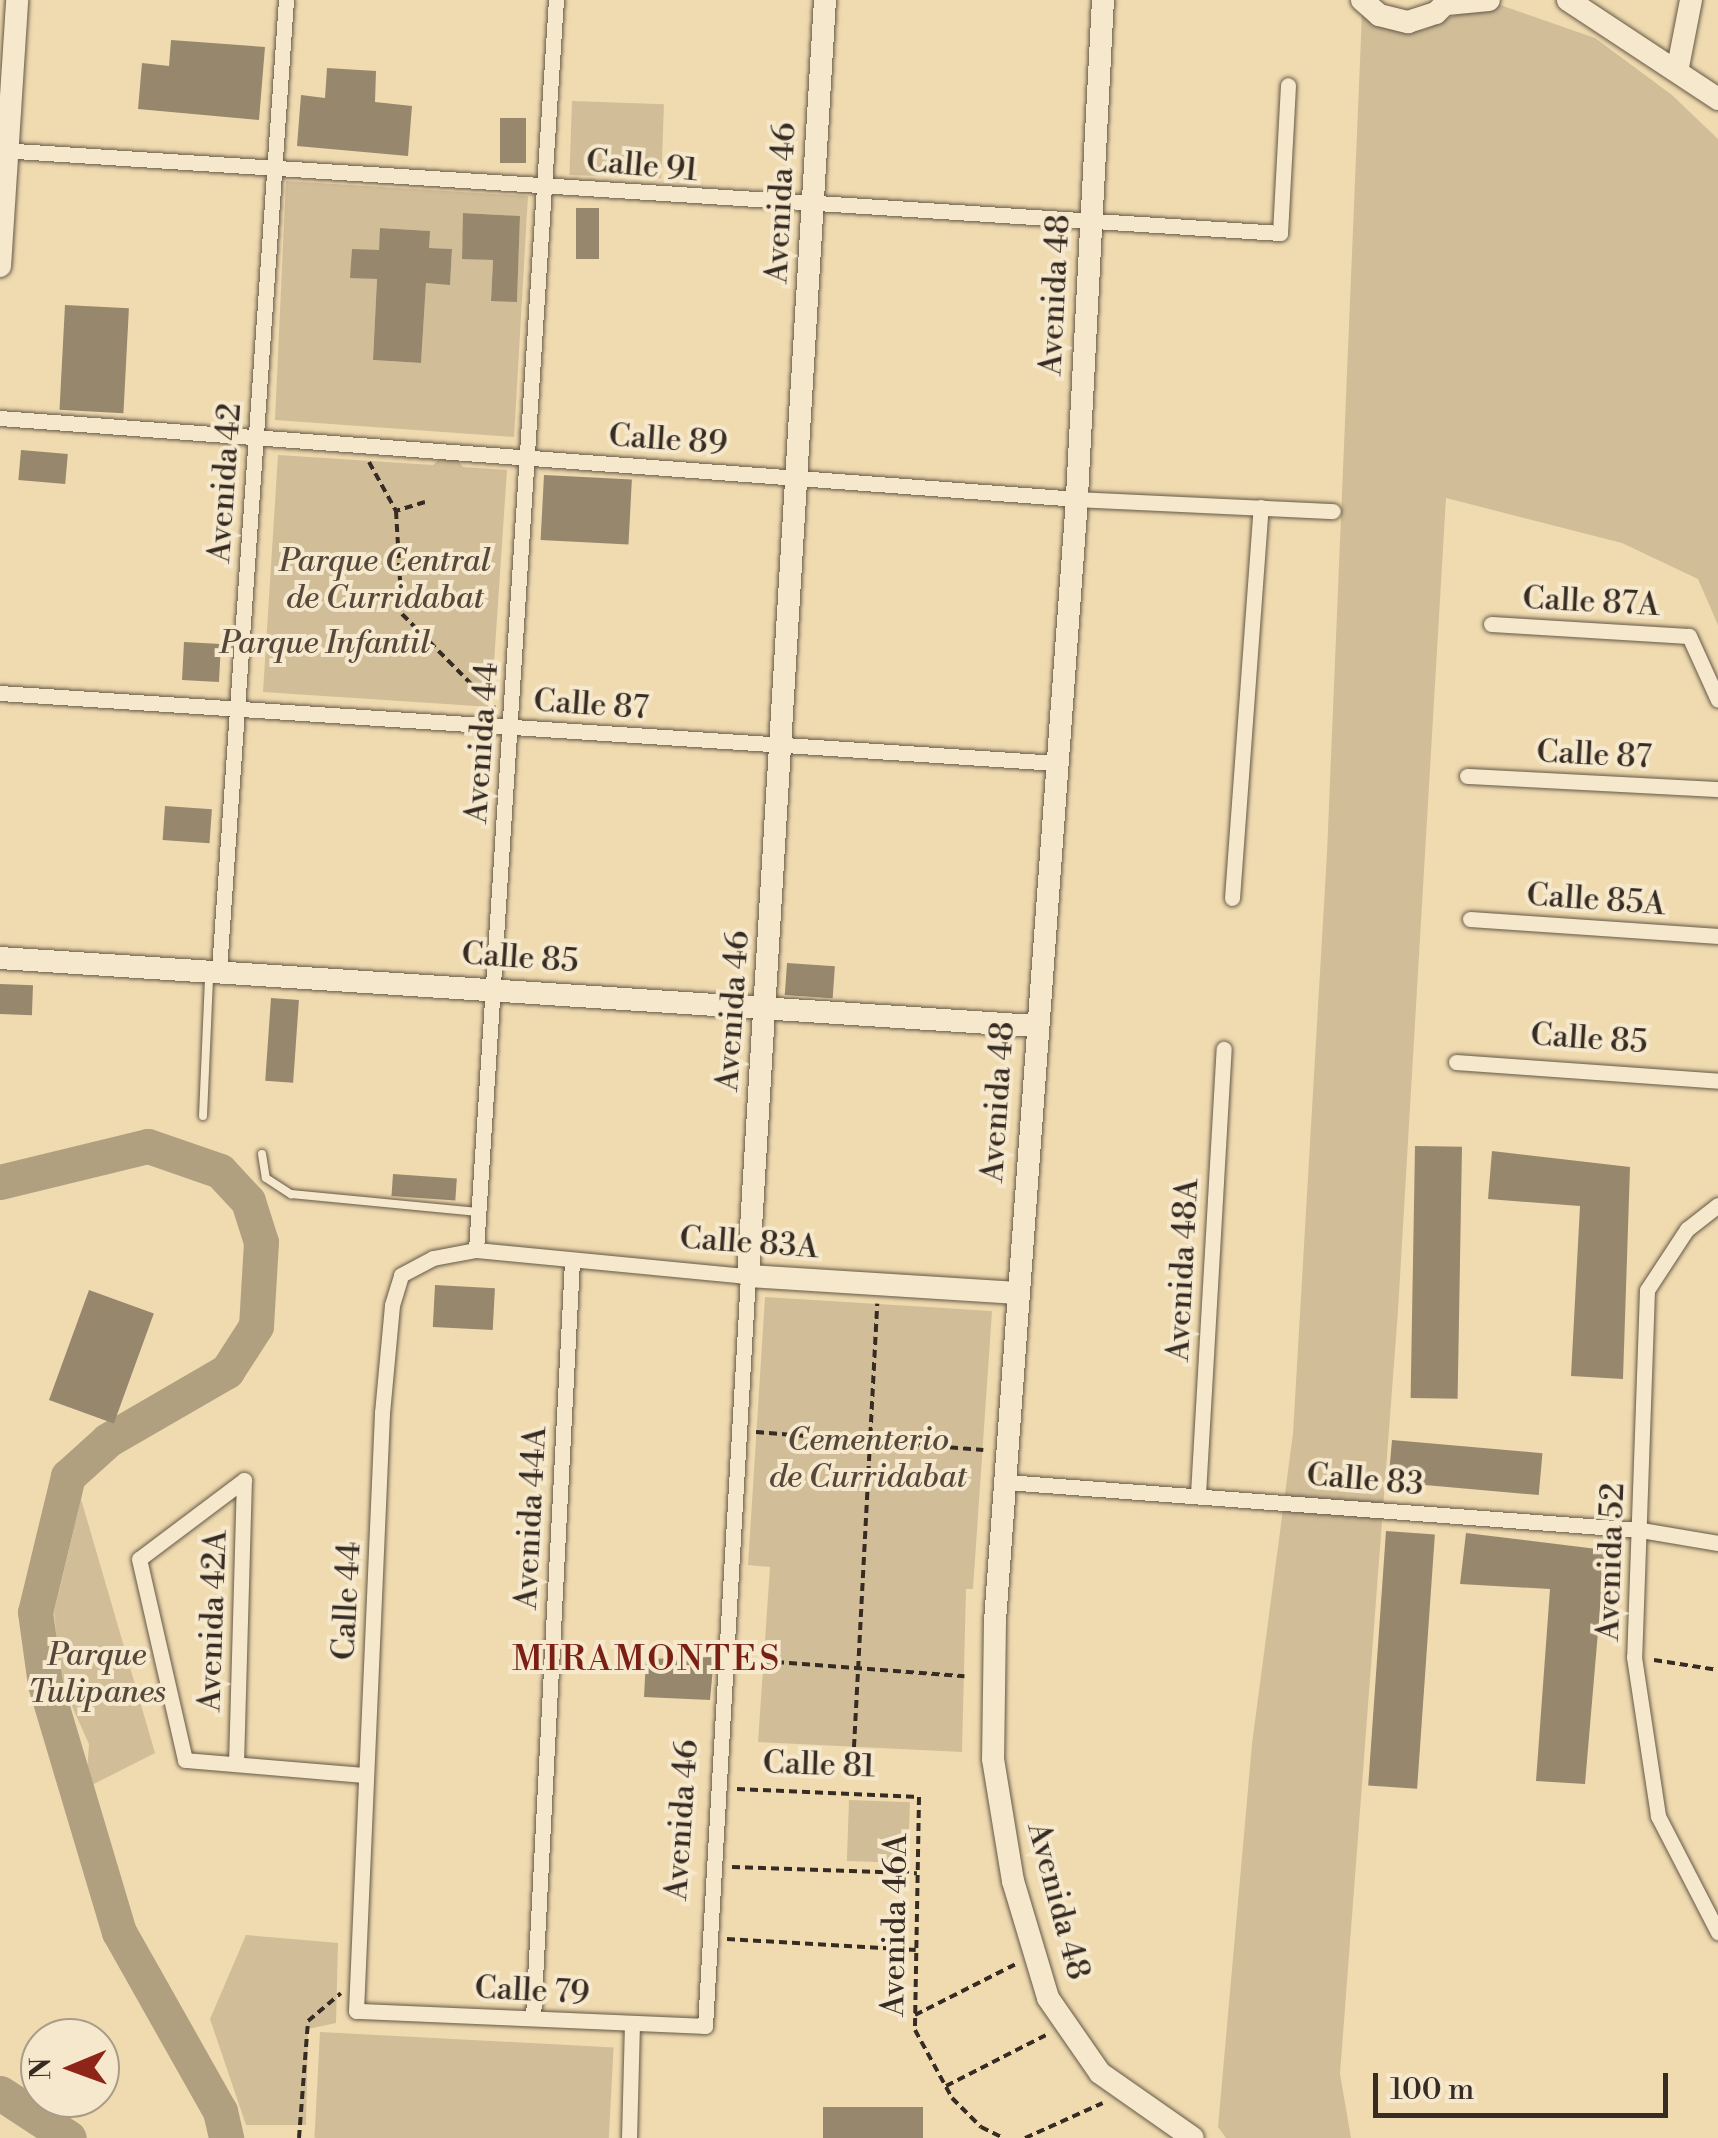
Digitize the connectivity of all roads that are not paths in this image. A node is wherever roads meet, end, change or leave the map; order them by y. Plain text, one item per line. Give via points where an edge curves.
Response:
1 (17, 0) edge
2 (286, 0) edge
3 (556, 0) edge
4 (825, 0) edge
5 (1102, 0) edge
6 (1362, 0) edge
7 (1489, 0) edge
8 (1692, 0) edge
9 (1448, 2) edge
10 (1584, 2) edge
11 (1678, 67) junction
12 (1288, 86) dead end
13 (1718, 99) edge
14 (4, 151) edge
15 (275, 169) junction
16 (544, 186) junction
17 (813, 207) junction
18 (1090, 223) junction
19 (0, 266) edge
20 (0, 418) edge
21 (256, 437) junction
22 (526, 458) junction
23 (797, 476) junction
24 (1077, 499) junction
25 (1261, 507) junction
26 (1333, 511) dead end
27 (1491, 624) dead end
28 (0, 693) edge
29 (1718, 700) edge
30 (237, 706) junction
31 (510, 727) junction
32 (781, 746) junction
33 (1058, 763) junction
34 (1467, 776) dead end
35 (1718, 790) edge
36 (1232, 898) dead end
37 (1470, 919) dead end
38 (1718, 936) edge
39 (0, 958) edge
40 (214, 970) junction
41 (494, 989) junction
42 (766, 1008) junction
43 (1036, 1026) junction
44 (1224, 1049) dead end
45 (1456, 1062) dead end
46 (1718, 1081) edge
47 (203, 1116) dead end
48 (262, 1154) dead end
49 (1718, 1205) edge
50 (478, 1212) junction
51 (476, 1250) junction
52 (572, 1262) junction
53 (748, 1276) junction
54 (1018, 1293) junction
55 (1006, 1482) junction
56 (1198, 1494) junction
57 (1641, 1530) junction
58 (1718, 1543) edge
59 (236, 1764) junction
60 (366, 1774) junction
61 (1718, 1932) edge
62 (356, 2011) joint
63 (533, 2018) junction
64 (632, 2024) junction
65 (704, 2026) joint
66 (629, 2138) edge
67 (1193, 2138) edge

1 - 14 street
2 - 15 street, Avenida 42
3 - 16 street, Avenida 44
4 - 17 street, Avenida 46
5 - 18 street, Avenida 48
6 - 9 street via 1378,15 1408,22
7 - 9 street
8 - 11 street
10 - 11 street
11 - 13 street
12 - 18 street, Calle 91 via 1280,233
14 - 15 street, Calle 91
14 - 19 street
15 - 16 street, Calle 91
15 - 21 street, Avenida 42
16 - 17 street, Calle 91
16 - 22 street, Avenida 44
17 - 18 street, Calle 91
17 - 23 street, Avenida 46
18 - 24 street, Avenida 48
20 - 21 street, Calle 89
21 - 22 street, Calle 89
21 - 30 street, Avenida 42
22 - 23 street, Calle 89
22 - 31 street, Avenida 44
23 - 24 street, Calle 89
23 - 32 street, Avenida 46
24 - 25 street, Calle 89
24 - 33 street, Avenida 48
25 - 26 street, Calle 89
25 - 36 street
27 - 29 street, Calle 87A via 1689,636
28 - 30 street, Calle 87
30 - 31 street, Calle 87
30 - 40 street, Avenida 42
31 - 32 street, Calle 87
31 - 41 street, Avenida 44
32 - 33 street, Calle 87
32 - 42 street, Avenida 46
33 - 43 street, Avenida 48
34 - 35 street, Calle 87
37 - 38 street, Calle 85A
39 - 40 street, Calle 85
40 - 41 street, Calle 85
40 - 47 lane, Avenida 42
41 - 42 street, Calle 85
41 - 50 street, Avenida 44
42 - 43 street, Calle 85
42 - 53 street, Avenida 46
43 - 54 street, Avenida 48
44 - 56 street, Avenida 48A
45 - 46 street, Calle 85
48 - 50 lane via 266,1178 291,1194
49 - 57 street, Avenida 52 via 1687,1229 1647,1290
50 - 51 street, Avenida 44
51 - 52 street, Calle 83A
51 - 60 street, Calle 44 via 433,1258 401,1275 392,1305
52 - 53 street, Calle 83A
52 - 63 street, Avenida 44A
53 - 54 street, Calle 83A
53 - 65 street, Avenida 46
54 - 55 street, Avenida 48
55 - 56 street, Calle 83
55 - 67 street, Avenida 48 via 993,1758 1013,1881 1064,2026 1100,2073
56 - 57 street, Calle 83
57 - 58 street, Calle 83
57 - 61 street, Avenida 52 via 1634,1657 1658,1816
59 - 59 street, Avenida 42A via 244,1480 139,1559 185,1760
59 - 60 street
60 - 62 street, Calle 44
62 - 63 street, Calle 79
63 - 64 street, Calle 79
64 - 65 street, Calle 79
64 - 66 street

